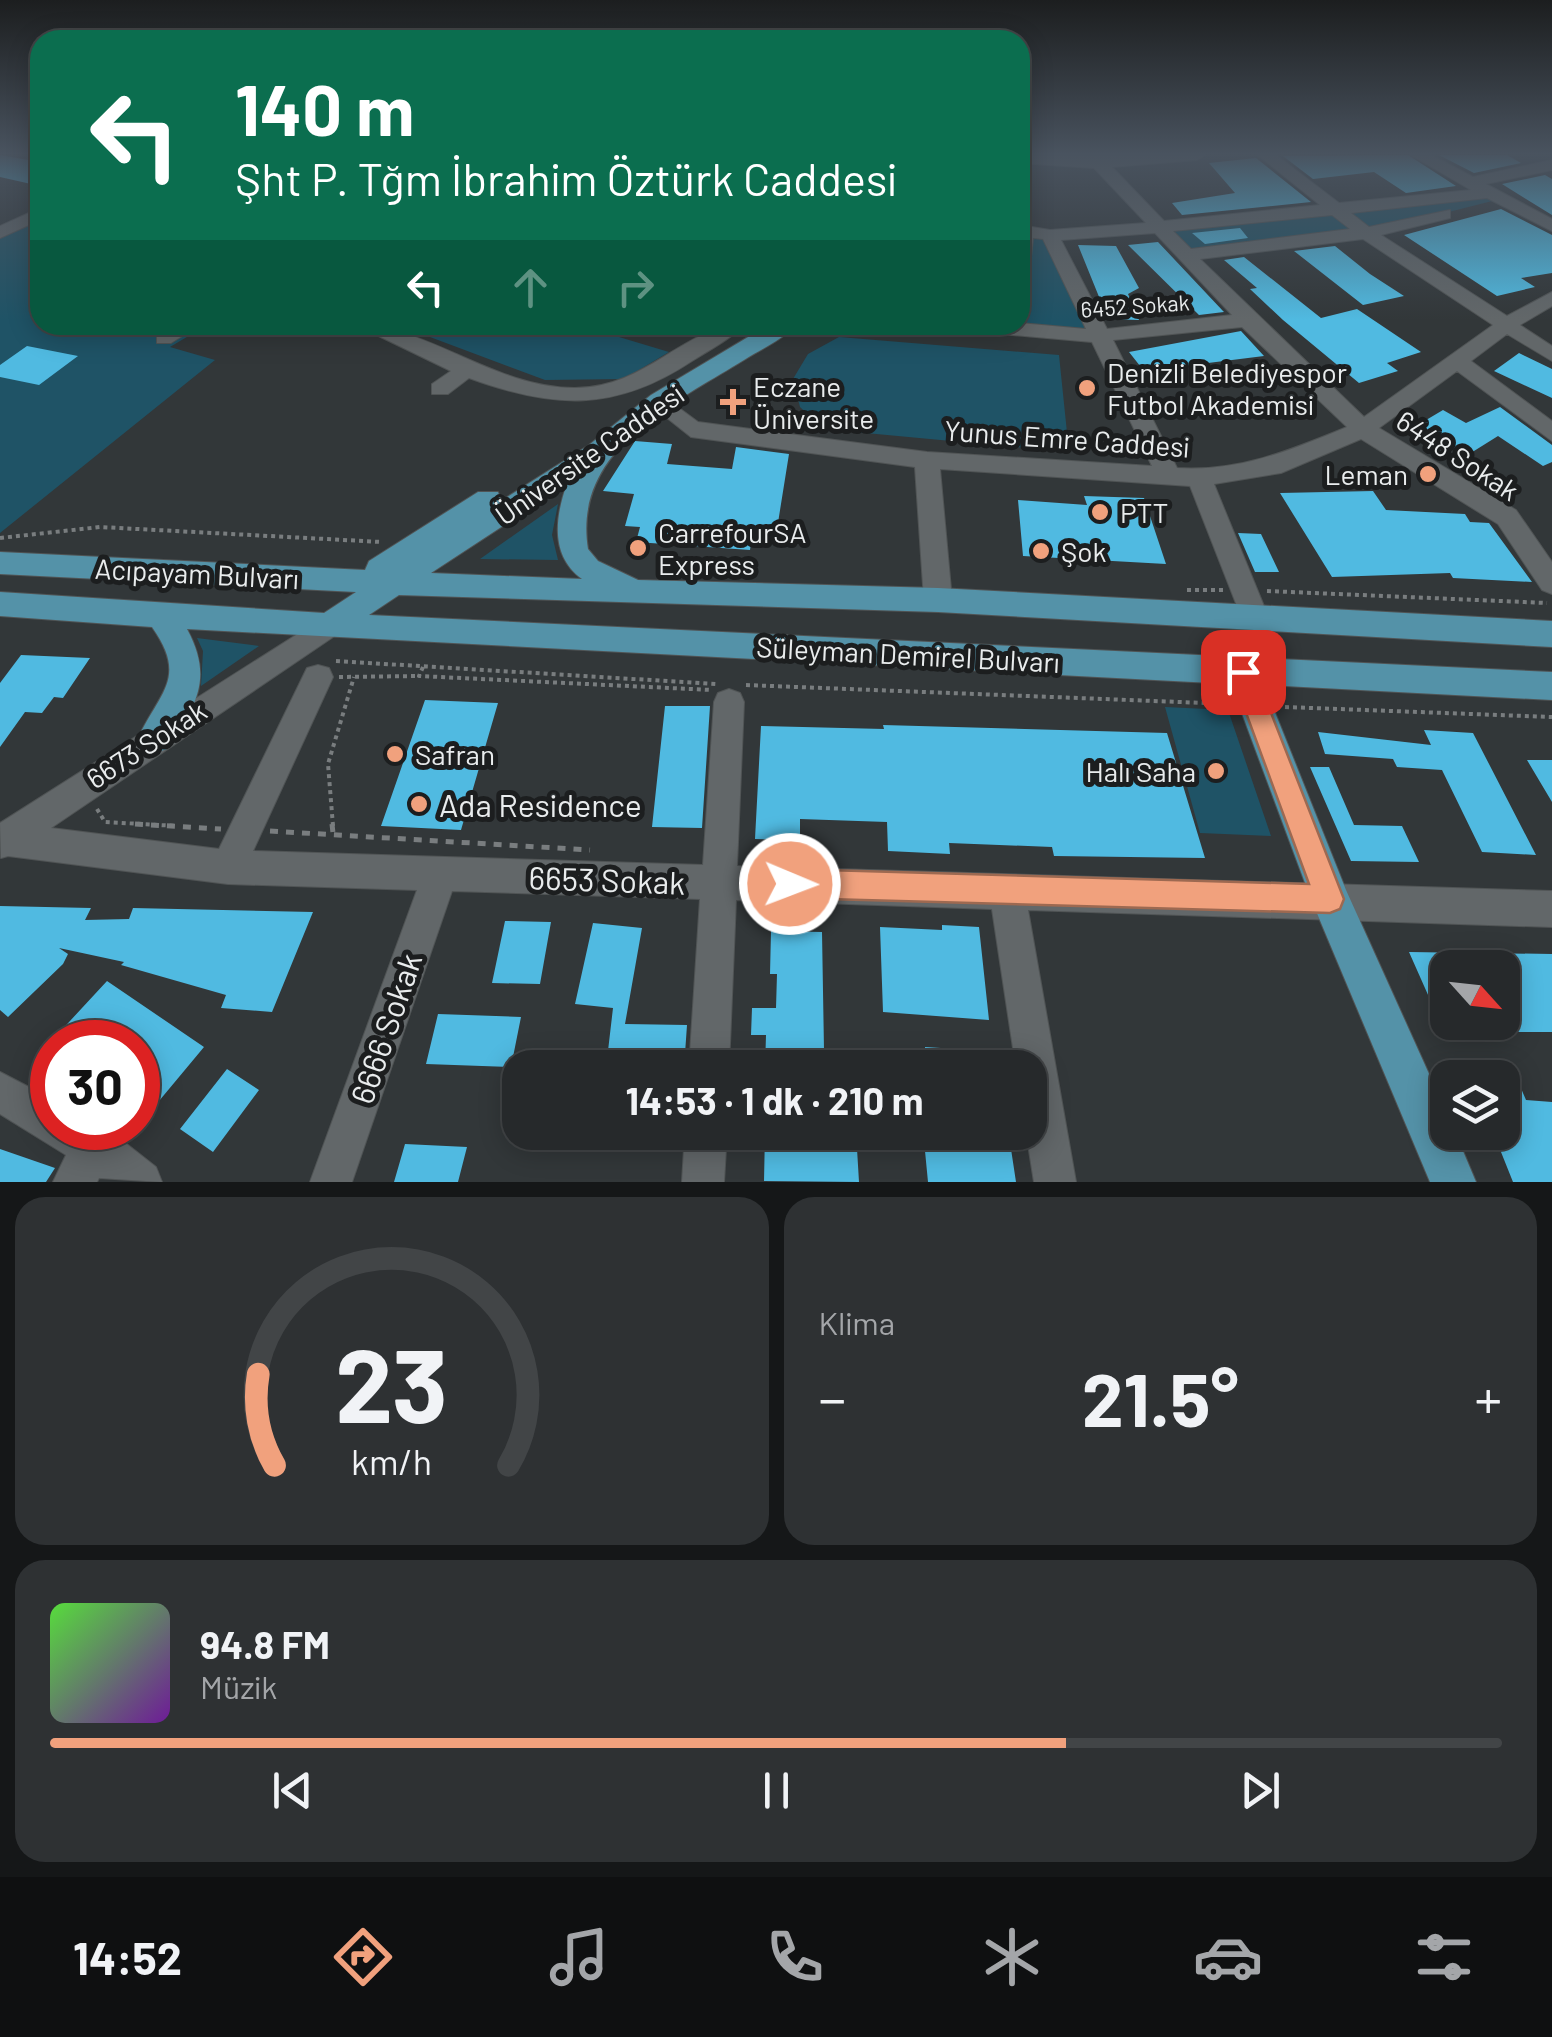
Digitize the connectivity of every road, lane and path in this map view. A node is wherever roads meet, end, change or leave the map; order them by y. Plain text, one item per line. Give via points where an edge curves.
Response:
1 (1146, 210) edge
2 (1334, 210) edge
3 (1336, 210) edge
4 (1446, 210) edge
5 (1522, 210) edge
6 (30, 218) edge
7 (1552, 226) edge
8 (1163, 227) junction
9 (1030, 232) edge
10 (0, 233) edge
11 (1366, 233) junction
12 (1050, 236) junction
13 (1189, 255) junction
14 (1552, 298) edge
15 (1528, 312) junction
16 (1248, 320) junction
17 (1506, 325) junction
18 (1552, 327) edge
19 (1030, 330) edge
20 (173, 335) edge
21 (389, 335) edge
22 (717, 335) edge
23 (768, 335) edge
24 (1096, 336) junction
25 (164, 340) dead end
26 (1552, 355) edge
27 (1458, 362) junction
28 (467, 369) junction
29 (440, 389) dead end
30 (660, 402) junction
31 (1363, 429) junction
32 (1552, 433) edge
33 (598, 452) junction
34 (928, 460) junction
35 (1168, 476) junction
36 (1198, 478) junction
37 (0, 538) edge
38 (406, 552) junction
39 (0, 563) edge
40 (361, 581) junction
41 (393, 583) junction
42 (1552, 584) edge
43 (1186, 590) dead end
44 (653, 592) junction
45 (938, 600) junction
46 (1249, 603) junction
47 (1552, 603) edge
48 (0, 604) edge
49 (161, 616) junction
50 (263, 622) joint
51 (308, 632) junction
52 (1552, 634) edge
53 (423, 666) junction
54 (419, 676) junction
55 (318, 677) joint
56 (354, 677) junction
57 (1552, 686) edge
58 (1249, 688) junction
59 (732, 690) junction
60 (1552, 717) edge
61 (156, 738) junction
62 (95, 805) dead end
63 (238, 830) dead end
64 (257, 830) dead end
65 (333, 835) junction
66 (3, 841) edge
67 (604, 850) dead end
68 (228, 867) junction
69 (440, 874) junction
70 (717, 882) junction
71 (1007, 889) junction
72 (1330, 899) junction
73 (1552, 909) edge
74 (709, 1050) edge
75 (0, 1092) edge
76 (30, 1109) edge
77 (77, 1150) edge
78 (98, 1150) edge
79 (705, 1150) edge
80 (74, 1182) edge
81 (142, 1182) edge
82 (331, 1182) edge
83 (703, 1182) edge
84 (1055, 1182) edge
85 (1453, 1182) edge

1 - 8 street, 6448 Sokak
2 - 8 street
3 - 11 street
4 - 11 street
5 - 7 street
6 - 10 street
8 - 12 street
8 - 13 street, 6448 Sokak
9 - 12 street
11 - 13 street
11 - 17 street
12 - 24 street
13 - 16 street, 6448 Sokak
14 - 15 street, Yunus Emre Caddesi
15 - 17 street, Yunus Emre Caddesi
15 - 18 street
16 - 24 street, 6452 Sokak
16 - 31 street, 6448 Sokak
17 - 26 street
17 - 27 street, Yunus Emre Caddesi
19 - 24 street, 6452 Sokak
20 - 25 street
21 - 28 street
22 - 28 street via 622,388 548,392
23 - 30 main road, Üniversite Caddesi
24 - 35 street
27 - 31 street, Yunus Emre Caddesi
27 - 32 street
28 - 29 street
30 - 33 main road, Üniversite Caddesi
30 - 34 street, Yunus Emre Caddesi via 691,428
30 - 38 main road via 577,443
31 - 36 street, Yunus Emre Caddesi via 1272,467
31 - 42 street, 6448 Sokak via 1506,517
33 - 41 main road, Üniversite Caddesi
33 - 44 main road via 580,486 574,553 598,575
34 - 35 street, Yunus Emre Caddesi
34 - 45 street
35 - 36 street, Yunus Emre Caddesi
36 - 46 street
37 - 38 path via 119,527 380,542
38 - 40 main road
39 - 40 main road, Acıpayam Bulvarı
40 - 41 main road, Acıpayam Bulvarı
40 - 51 main road
41 - 44 main road, Süleyman Demirel Bulvarı
41 - 51 main road, Üniversite Caddesi
43 - 46 path
44 - 45 main road, Süleyman Demirel Bulvarı
45 - 46 main road, Süleyman Demirel Bulvarı
46 - 47 path
46 - 52 main road, Süleyman Demirel Bulvarı
48 - 49 main road, Acıpayam Bulvarı
49 - 50 main road, Acıpayam Bulvarı
49 - 61 main road via 181,640 188,664 183,698
50 - 51 main road, Süleyman Demirel Bulvarı
51 - 53 path via 319,660
51 - 58 main road, Süleyman Demirel Bulvarı
51 - 61 street, 6673 Sokak
53 - 54 path
53 - 59 path
54 - 56 path
54 - 59 path
55 - 56 path
55 - 68 street
56 - 65 path via 328,764
57 - 58 main road, Süleyman Demirel Bulvarı
58 - 59 path
58 - 60 path
58 - 72 main road
59 - 70 street
61 - 66 street, 6673 Sokak
62 - 63 path via 106,822
64 - 65 path
65 - 67 path
66 - 68 street, 6653 Sokak
68 - 69 street, 6653 Sokak
69 - 70 street, 6653 Sokak
69 - 82 street, 6666 Sokak
70 - 71 street, 6653 Sokak
70 - 74 street
71 - 72 street, 6653 Sokak
71 - 84 street
72 - 73 street, 6653 Sokak
72 - 85 main road
75 - 76 street
77 - 80 street
78 - 81 street
79 - 83 street

